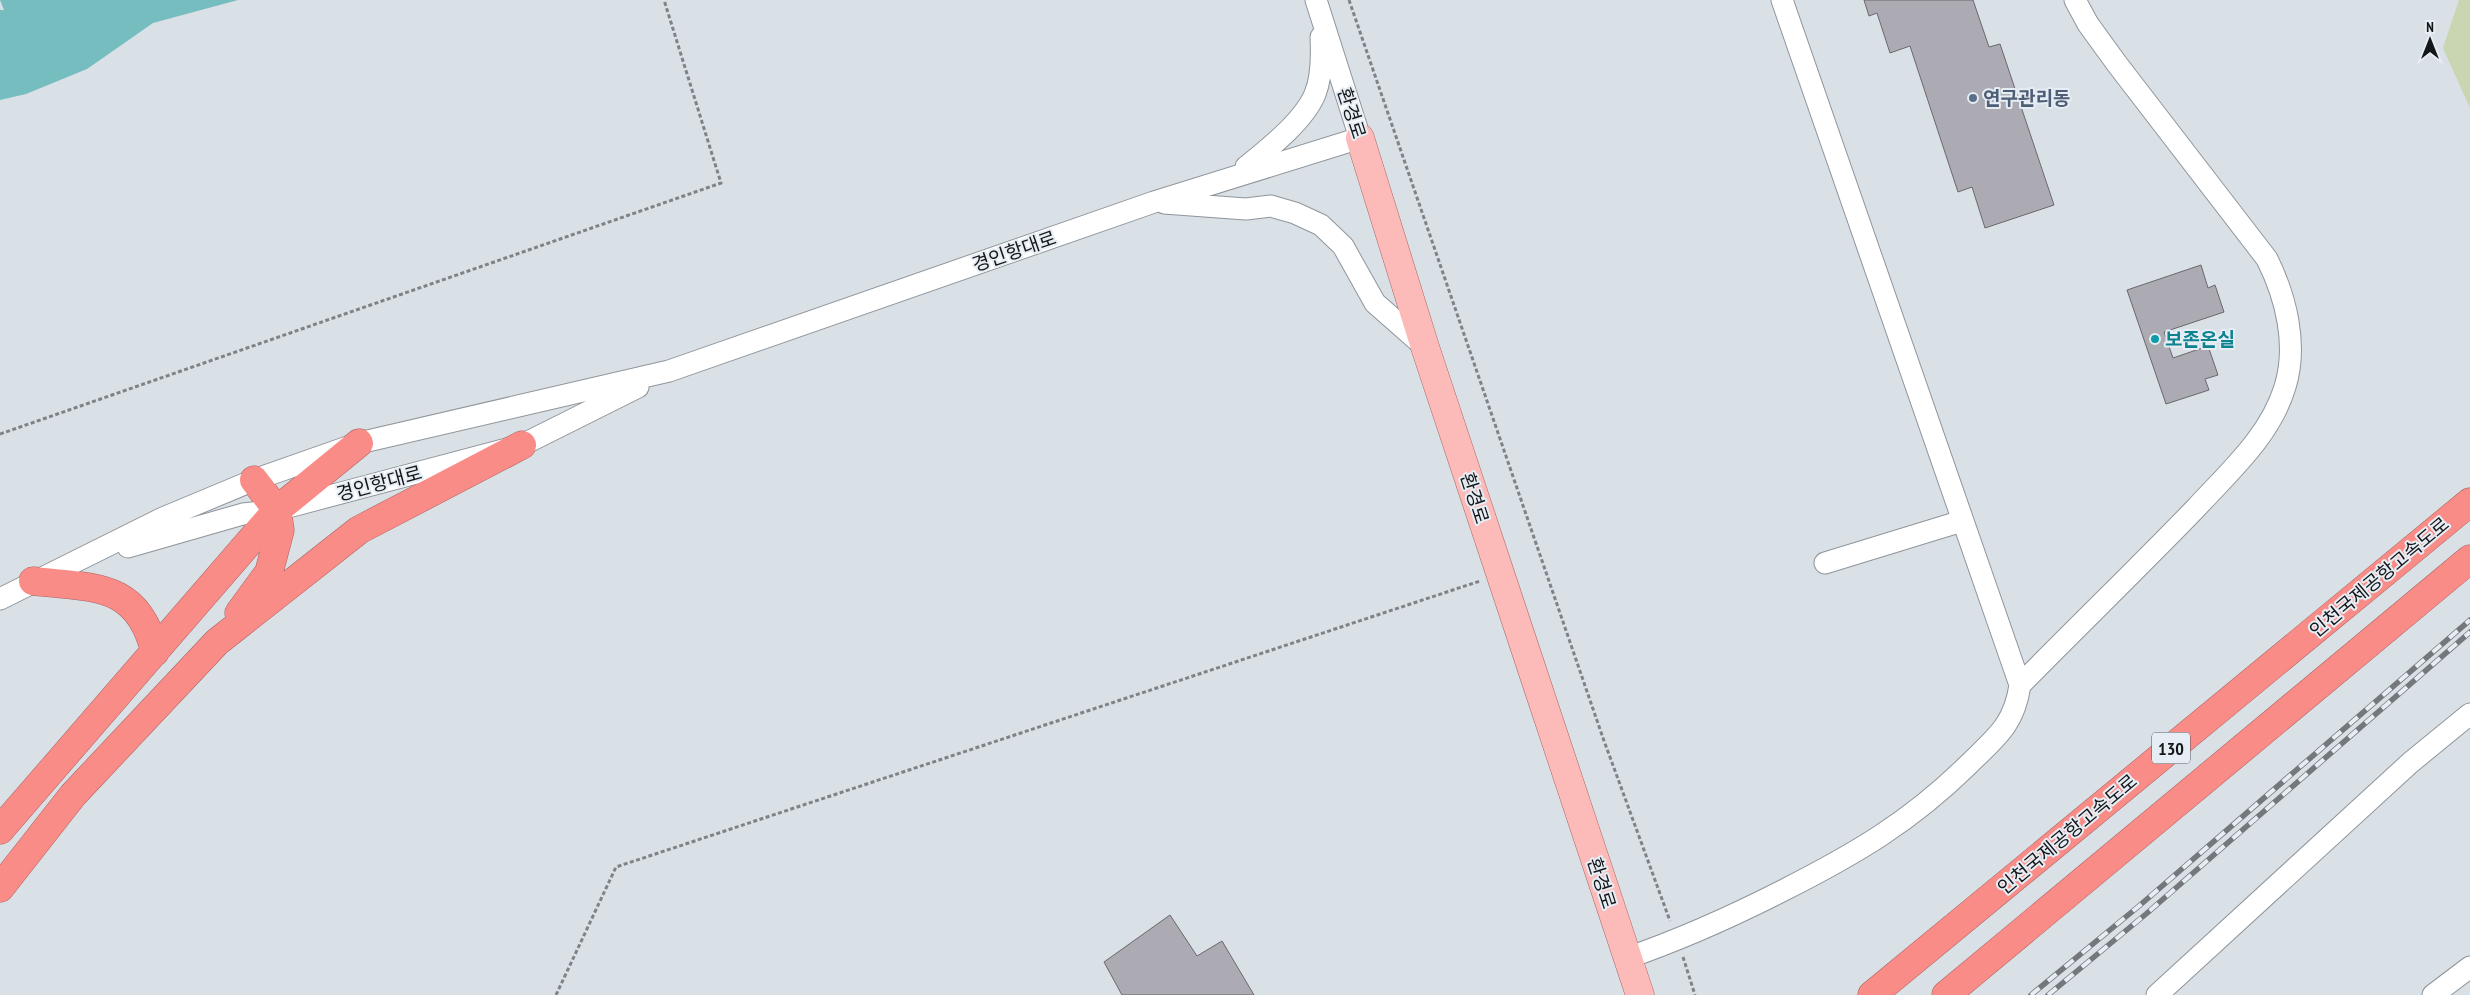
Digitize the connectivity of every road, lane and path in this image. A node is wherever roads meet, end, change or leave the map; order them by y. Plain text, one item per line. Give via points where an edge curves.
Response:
1 (664, 0) edge
2 (1314, 0) edge
3 (1349, 0) edge
4 (1782, 0) edge
5 (2075, 0) edge
6 (1360, 138) junction
7 (1236, 175) junction
8 (1154, 202) junction
9 (1425, 347) junction
10 (669, 371) junction
11 (0, 434) edge
12 (359, 444) junction
13 (522, 445) junction
14 (254, 480) junction
15 (2470, 502) edge
16 (277, 510) junction
17 (1962, 521) junction
18 (2470, 559) edge
19 (77, 561) junction
20 (1825, 563) dead end
21 (1500, 574) junction
22 (33, 581) junction
23 (0, 598) edge
24 (217, 642) junction
25 (155, 652) junction
26 (2020, 685) junction
27 (2470, 714) edge
28 (0, 830) edge
29 (0, 888) edge
30 (1677, 941) junction
31 (1627, 958) junction
32 (2470, 967) edge
33 (556, 995) edge
34 (1640, 995) edge
35 (1695, 995) edge
36 (1872, 995) edge
37 (1946, 995) edge
38 (2158, 995) edge
39 (2433, 995) edge

1 - 11 path via 721,183
2 - 6 street, 환경로
2 - 7 street via 1321,38 1320,77 1315,96 1282,138
3 - 30 path via 1603,738
4 - 17 street
5 - 26 street via 2117,64 2267,259 2285,306 2290,338 2289,365 2286,386 2277,408 2247,453 2153,553
6 - 7 street, 경인항대로
6 - 9 main road, 환경로
7 - 8 street, 경인항대로
8 - 9 street via 1246,208 1272,206 1321,225 1344,246 1375,303
8 - 10 street, 경인항대로
9 - 21 main road, 환경로
10 - 12 street, 경인항대로
10 - 13 street, 경인항대로
12 - 14 street, 경인항대로
12 - 16 highway
13 - 16 street, 경인항대로
13 - 24 highway via 359,530
14 - 16 highway
14 - 19 street, 경인항대로 via 163,518
15 - 36 highway, 인천국제공항고속도로 / 130
16 - 19 street, 경인항대로 via 243,514
16 - 24 highway via 280,530 269,572
16 - 25 highway
17 - 20 street
17 - 26 street
18 - 37 highway, 130
19 - 22 street, 경인항대로
21 - 31 main road, 환경로
21 - 33 path via 616,867
22 - 23 street, 경인항대로
22 - 25 highway via 115,593 135,607 145,620
24 - 29 highway via 73,795
25 - 28 highway
26 - 30 street via 2017,705 1999,734 1898,826 1832,866
27 - 38 street via 2410,763
30 - 31 street
30 - 35 path
31 - 34 main road, 환경로
32 - 39 street

